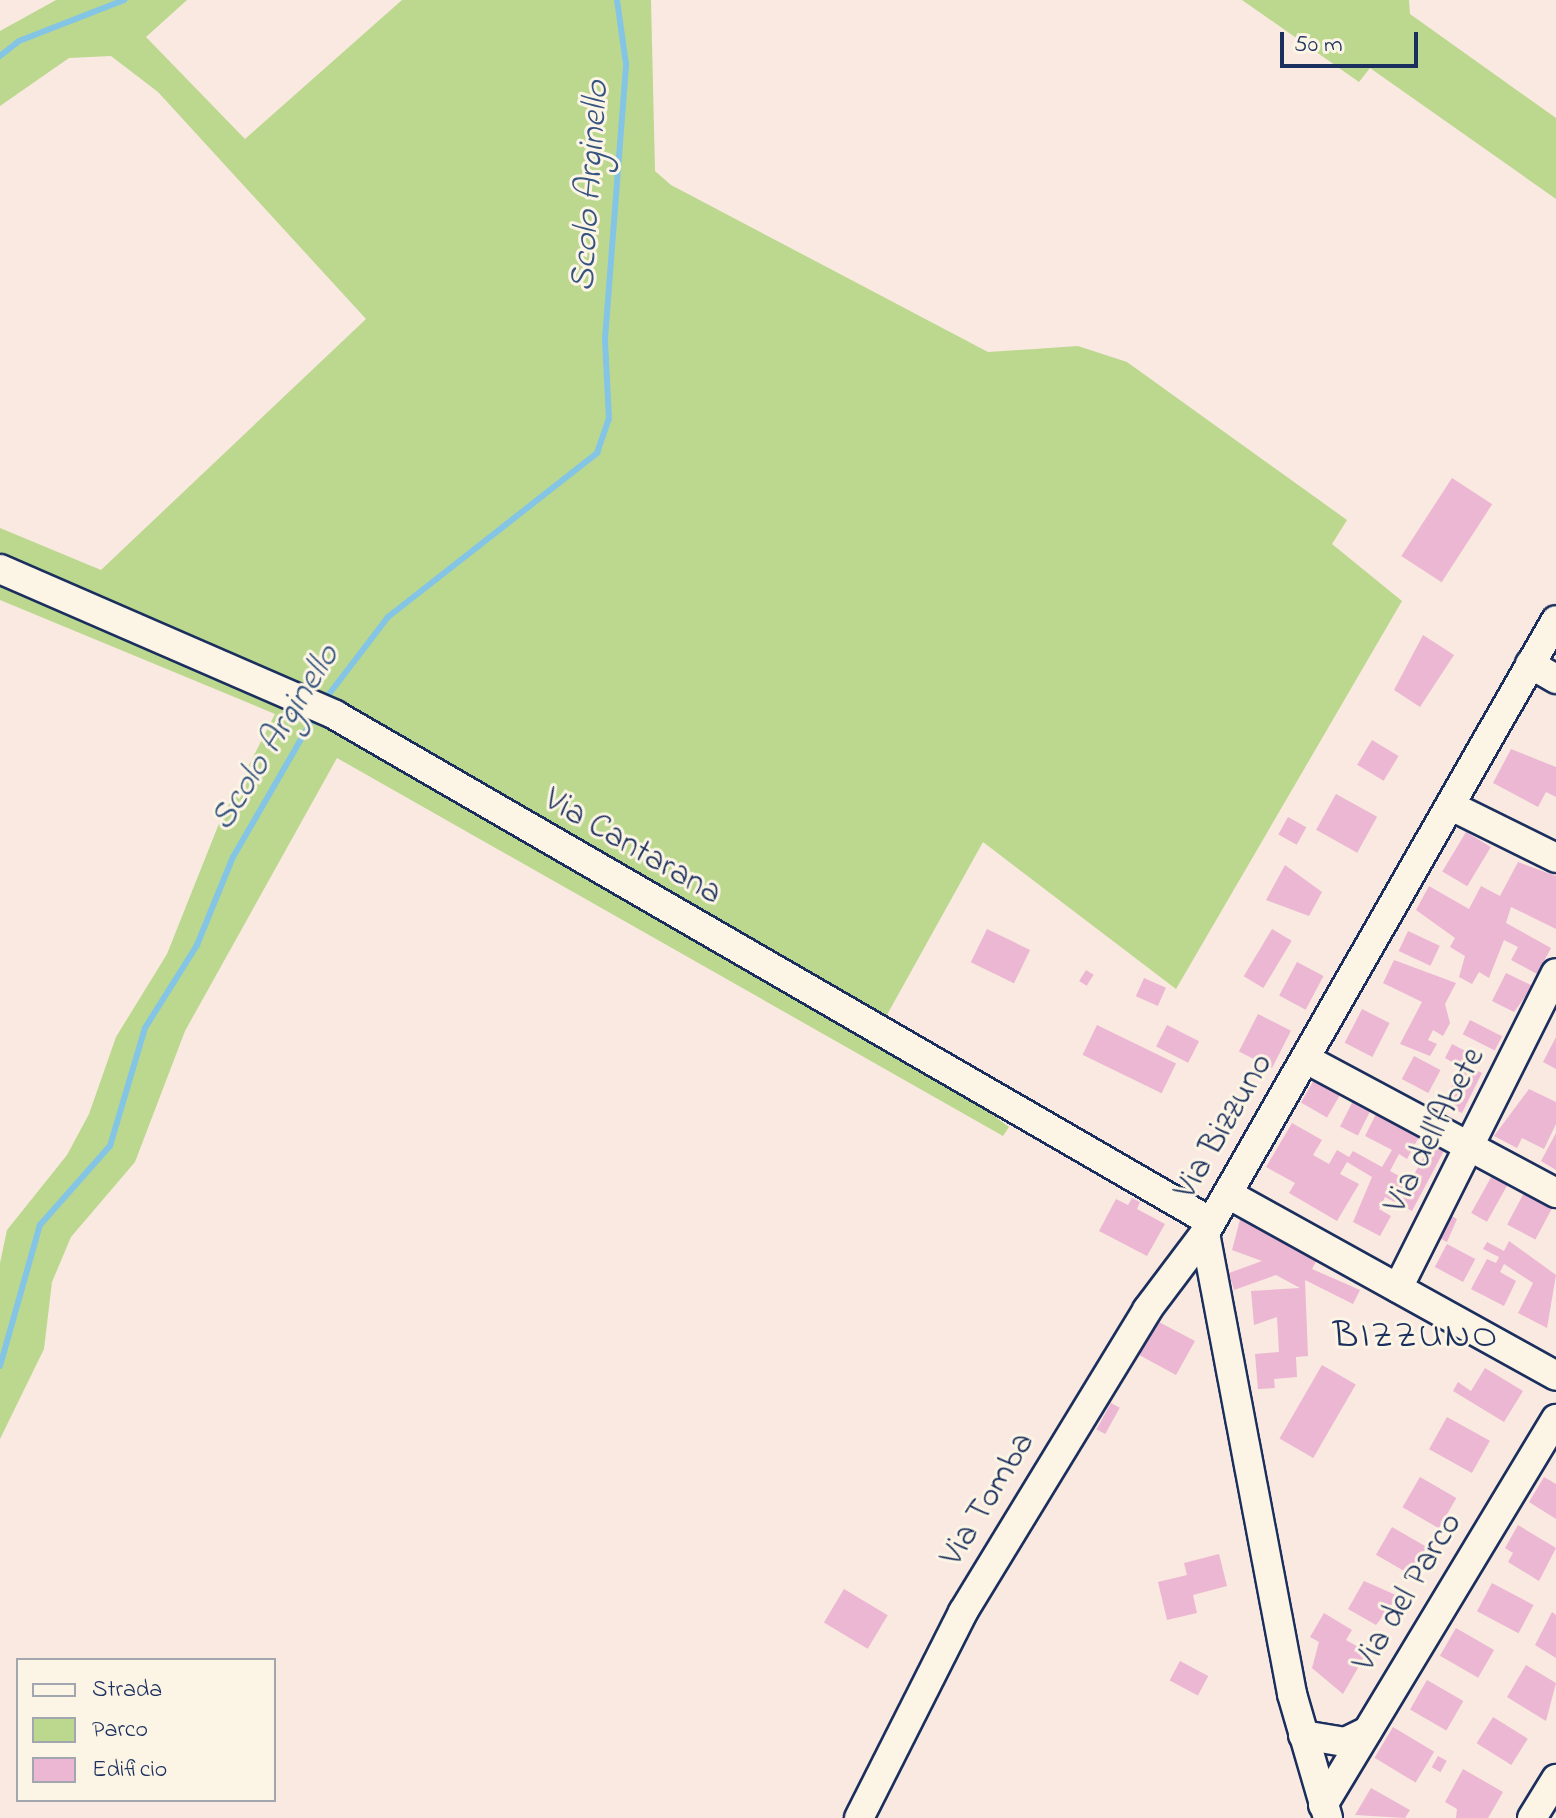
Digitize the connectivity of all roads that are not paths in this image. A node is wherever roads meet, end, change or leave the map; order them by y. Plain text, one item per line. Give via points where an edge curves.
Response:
1 (0, 569) edge
2 (1556, 620) edge
3 (1530, 664) junction
4 (1556, 679) edge
5 (1451, 806) junction
6 (1556, 858) edge
7 (1556, 973) edge
8 (1548, 1010) edge
9 (1306, 1059) junction
10 (1468, 1145) junction
11 (1556, 1193) edge
12 (1228, 1194) junction
13 (1208, 1227) junction
14 (1398, 1288) junction
15 (1556, 1376) edge
16 (1556, 1419) edge
17 (1368, 1731) junction
18 (1303, 1735) junction
19 (1556, 1779) edge
20 (1325, 1812) edge
21 (859, 1818) edge
22 (1532, 1818) edge

1 - 13 street, Via Cantarana via 319,708
2 - 3 street, Via Bizzuno
3 - 4 street
3 - 5 street, Via Bizzuno
5 - 6 street
5 - 9 street, Via Bizzuno
7 - 8 street, Via dell'Abete
8 - 10 street, Via dell'Abete
9 - 10 street
9 - 12 street, Via Bizzuno
10 - 11 street
10 - 14 street, Via dell'Abete
12 - 13 street, Via Bizzuno
12 - 14 street
13 - 18 street, Via Bizzuno
13 - 21 street, Via Tomba via 1147,1310 963,1612
14 - 15 street
16 - 17 street, Via del Parco
17 - 18 street via 1345,1742
17 - 20 street, Via del Parco
18 - 20 street, Via Bizzuno
19 - 22 street

